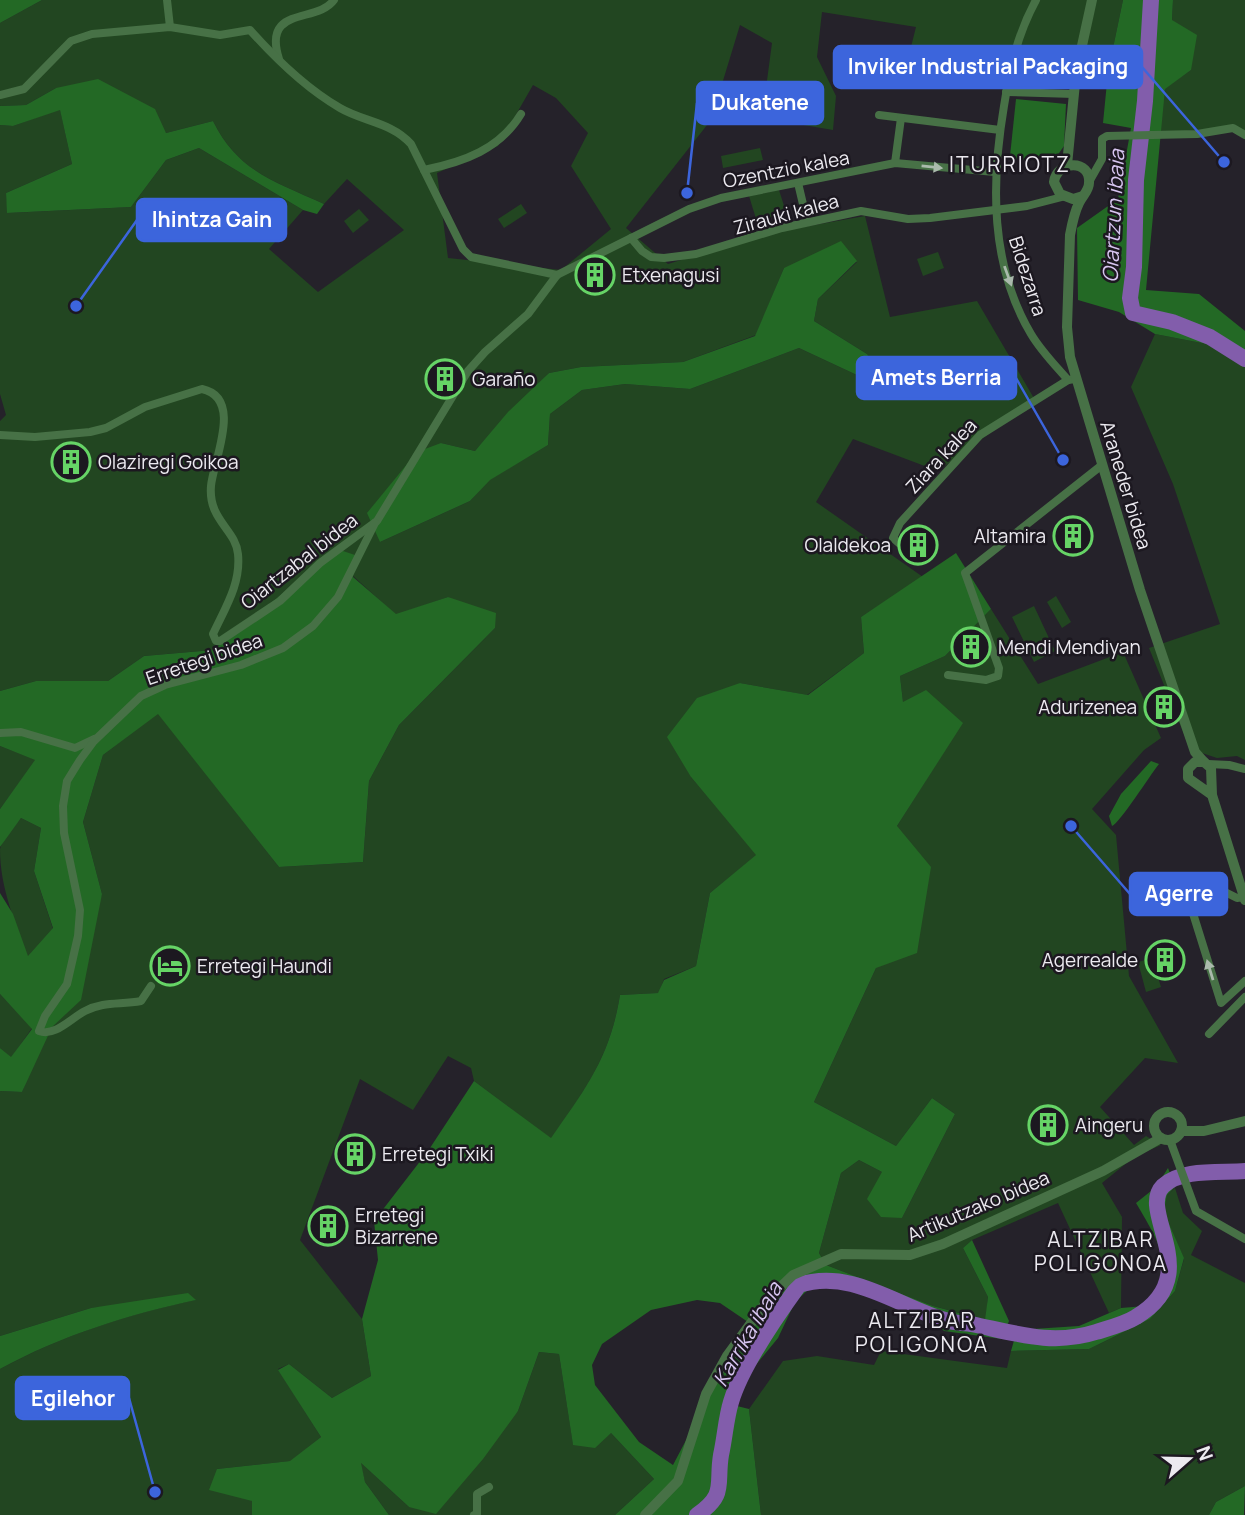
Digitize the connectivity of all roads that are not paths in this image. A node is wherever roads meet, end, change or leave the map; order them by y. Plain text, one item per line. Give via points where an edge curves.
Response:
1 (167, 0) edge
2 (334, 0) edge
3 (1035, 0) edge
4 (1091, 0) edge
5 (170, 27) junction
6 (279, 59) junction
7 (1006, 92) junction
8 (1074, 94) junction
9 (0, 95) edge
10 (521, 114) dead end
11 (879, 115) dead end
12 (901, 118) junction
13 (1072, 126) junction
14 (1000, 130) junction
15 (1245, 135) edge
16 (895, 163) junction
17 (1067, 165) junction
18 (1099, 166) junction
19 (1082, 168) junction
20 (425, 170) junction
21 (995, 172) junction
22 (1054, 182) junction
23 (798, 183) junction
24 (1089, 183) junction
25 (1083, 196) junction
26 (1064, 198) junction
27 (1040, 203) junction
28 (996, 209) junction
29 (807, 221) junction
30 (1072, 221) junction
31 (631, 239) junction
32 (557, 275) junction
33 (1072, 379) junction
34 (0, 435) edge
35 (1102, 465) junction
36 (377, 521) junction
37 (901, 545) dead end
38 (948, 675) dead end
39 (0, 733) edge
40 (103, 733) junction
41 (1206, 765) junction
42 (1245, 769) edge
43 (1200, 787) junction
44 (1212, 795) junction
45 (1244, 898) edge
46 (1245, 981) edge
47 (152, 986) dead end
48 (1245, 997) edge
49 (1209, 1034) dead end
50 (1245, 1121) edge
51 (1181, 1131) junction
52 (1166, 1139) junction
53 (1245, 1239) edge
54 (489, 1487) dead end
55 (474, 1515) edge
56 (645, 1515) edge

1 - 5 street
2 - 6 street via 285,22 277,39
3 - 7 street, Bidezarra via 1015,43
4 - 8 street
5 - 6 street via 220,34 250,30
5 - 9 street via 92,34 71,41 24,89
6 - 20 street via 336,106 399,131
7 - 8 street
7 - 14 street, Bidezarra
8 - 13 street
10 - 20 street via 509,134 481,152
11 - 12 street
12 - 14 street
12 - 16 street
13 - 17 street
13 - 19 street
14 - 21 street, Bidezarra
15 - 18 street via 1233,128 1197,134 1118,134 1102,139
16 -> 21 street, Ozentzio kalea
16 - 23 street, Ozentzio kalea
17 - 19 street
17 - 22 street via 1059,169
18 - 19 street
18 - 24 street
19 - 24 street
20 - 32 street via 471,257
21 - 28 street, Bidezarra
22 - 26 street
22 - 27 street
23 - 29 street
23 - 31 street, Ozentzio kalea via 706,202
24 - 25 street
25 - 26 street
25 - 30 street, Araneder bidea
26 - 27 street, Zirauki kalea
26 - 30 street, Araneder bidea
27 - 28 street, Zirauki kalea
28 - 29 street, Zirauki kalea via 908,219 861,211
28 -> 33 street, Bidezarra via 1003,261 1031,334
29 - 31 street, Zirauki kalea via 710,251 664,258 651,257
30 - 33 street, Araneder bidea via 1067,334
31 - 32 street, Ozentzio kalea
32 - 36 street, Oiartzabal bidea via 528,314 468,372
33 - 35 street, Araneder bidea
33 - 37 street, Ziara kalea via 980,435 900,523 893,538
34 - 36 street, Oiartzabal bidea via 90,432 145,407 202,389 209,391 218,401 225,428 211,485 212,503 239,552 237,583 213,634 216,641 280,601 320,563
35 - 38 street via 965,573 999,668 993,679
35 - 41 street, Araneder bidea via 1150,620
36 - 40 street, Erretegi bidea via 338,597 313,626 283,648 141,696
39 - 40 street via 21,732 75,748
40 - 47 street, Erretegi bidea via 66,781 64,833 80,910 78,936 67,984 40,1031 54,1031 106,1003 141,1001
41 - 42 street
41 - 43 street
41 - 43 street via 1188,769 1188,778
41 - 44 street
43 - 44 street
44 - 45 street
46 -> 45 street via 1221,1003 1186,891 1213,886
48 - 49 street
50 - 51 street via 1205,1131
51 - 52 street
51 - 52 street via 1179,1117 1165,1112 1154,1126
52 - 53 street via 1190,1202 1203,1218
52 - 56 street, Artikutzako bidea via 943,1244 910,1255 841,1254 793,1275 770,1297 727,1356 706,1394 678,1481
54 - 55 street via 477,1494

